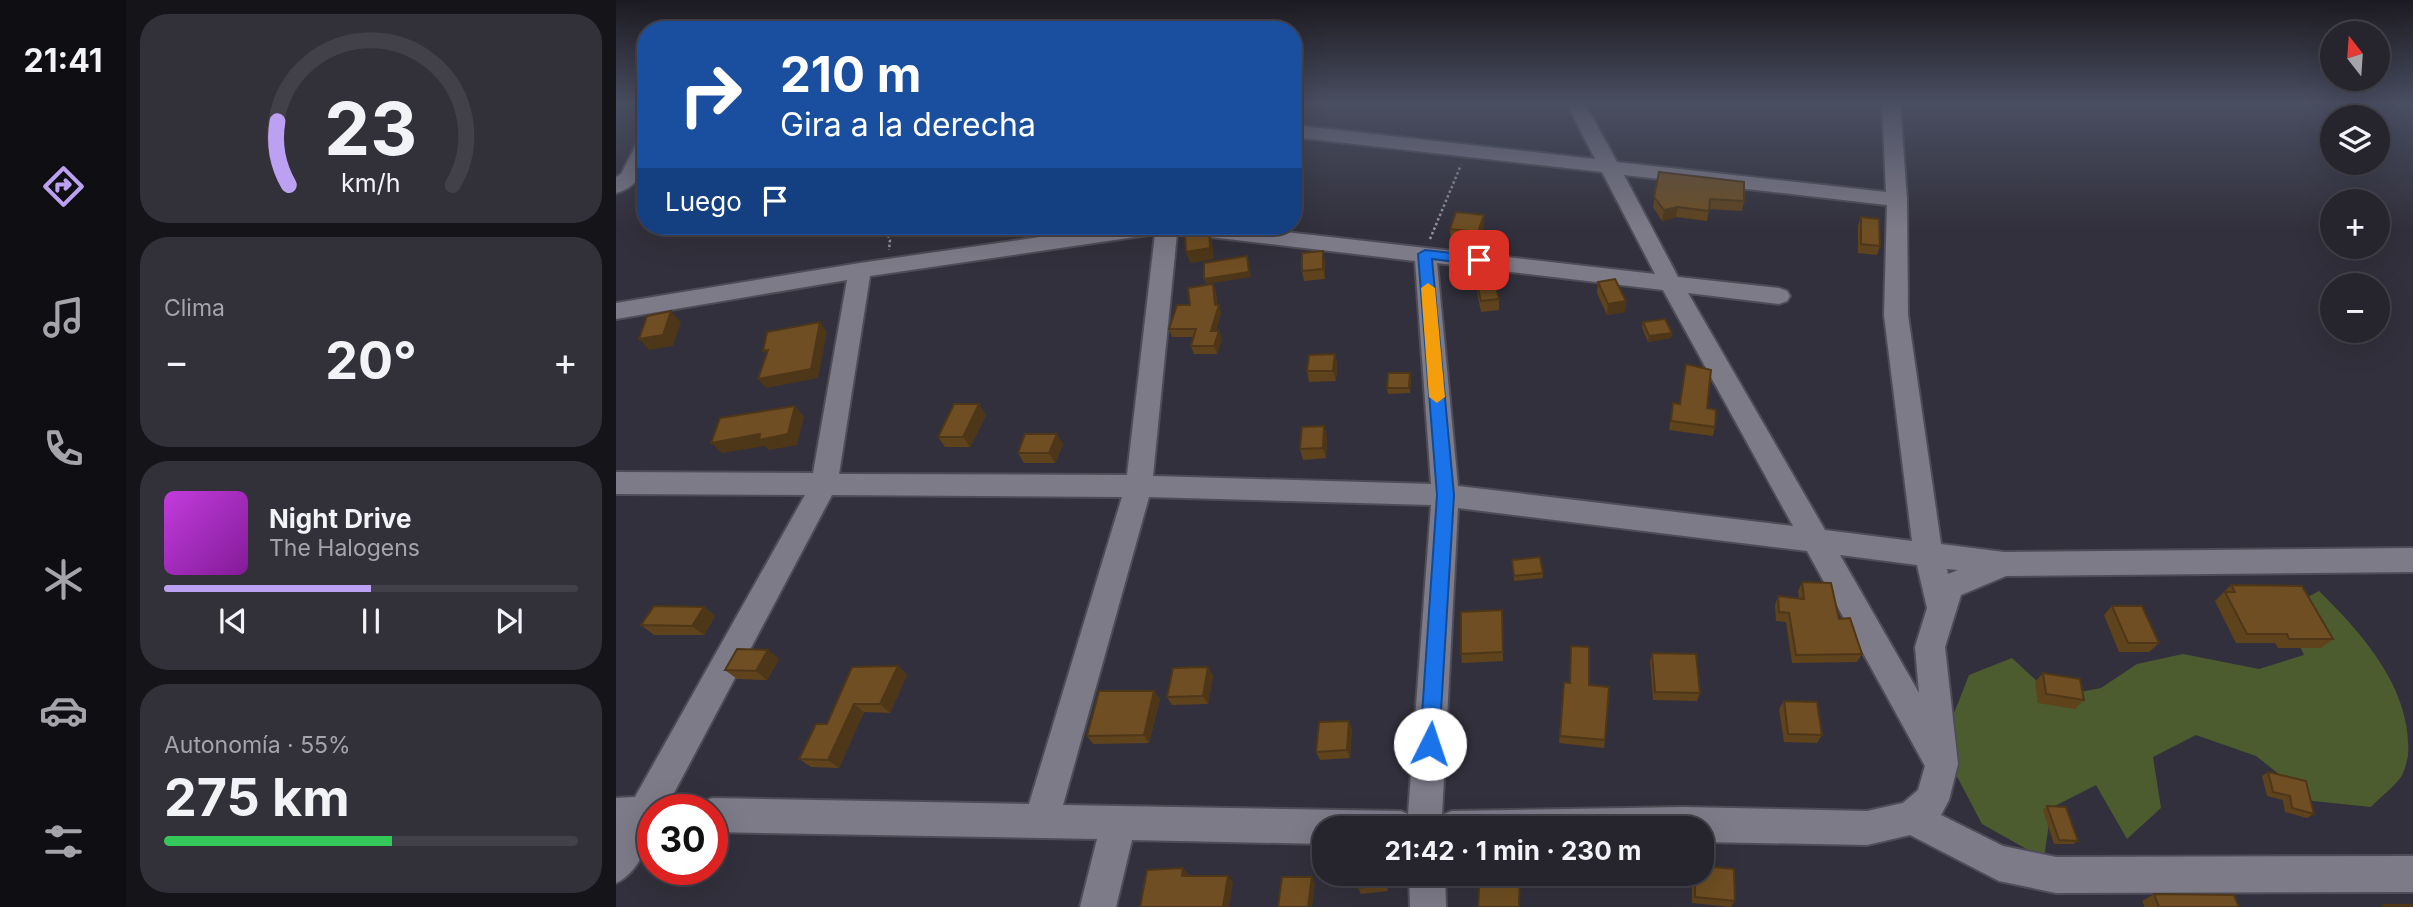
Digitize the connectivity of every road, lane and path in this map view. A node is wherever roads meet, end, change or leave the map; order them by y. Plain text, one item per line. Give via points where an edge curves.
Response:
1 (1416, 144) edge
2 (1597, 144) edge
3 (1894, 144) edge
4 (1468, 150) junction
5 (637, 161) edge
6 (1609, 166) junction
7 (616, 187) edge
8 (1897, 200) junction
9 (616, 208) edge
10 (888, 235) edge
11 (1099, 235) edge
12 (1166, 235) edge
13 (1257, 235) edge
14 (1425, 254) junction
15 (873, 268) junction
16 (1670, 282) junction
17 (1779, 296) dead end
18 (616, 311) edge
19 (616, 483) edge
20 (824, 485) junction
21 (1139, 486) junction
22 (1445, 495) junction
23 (1816, 541) junction
24 (1930, 555) junction
25 (2413, 560) edge
26 (2004, 564) junction
27 (1942, 608) junction
28 (1942, 764) junction
29 (649, 794) edge
30 (728, 815) edge
31 (637, 816) edge
32 (1425, 816) edge
33 (1912, 818) junction
34 (1041, 821) junction
35 (1119, 822) junction
36 (1714, 825) edge
37 (1312, 826) edge
38 (616, 865) edge
39 (2413, 874) edge
40 (1427, 886) edge
41 (1098, 907) edge
42 (1428, 907) edge

1 - 4 street
2 - 6 street
3 - 8 street
4 - 6 street
4 - 14 path
5 - 7 street via 629,177
6 - 8 street
6 - 16 street
7 - 9 street via 620,194
8 - 24 street via 1896,314
10 - 15 path via 890,240
11 - 15 street
12 - 21 street
13 - 14 street
14 - 16 street
14 - 22 street
15 - 18 street
15 - 20 street
16 - 17 street
16 - 23 street
19 - 20 street
20 - 21 street
20 - 29 street
21 - 22 street
21 - 34 street
22 - 23 street
22 - 32 street
23 - 24 street
23 - 28 street
24 - 26 street
24 - 27 street
25 - 26 street
26 - 27 street via 1948,587
27 - 28 street via 1930,648
28 - 33 street via 1932,800
30 - 34 street
31 - 38 street
33 - 36 street via 1867,828
33 - 39 street via 1999,863 2056,875
34 - 35 street
35 - 37 street
35 - 41 street
40 - 42 street

